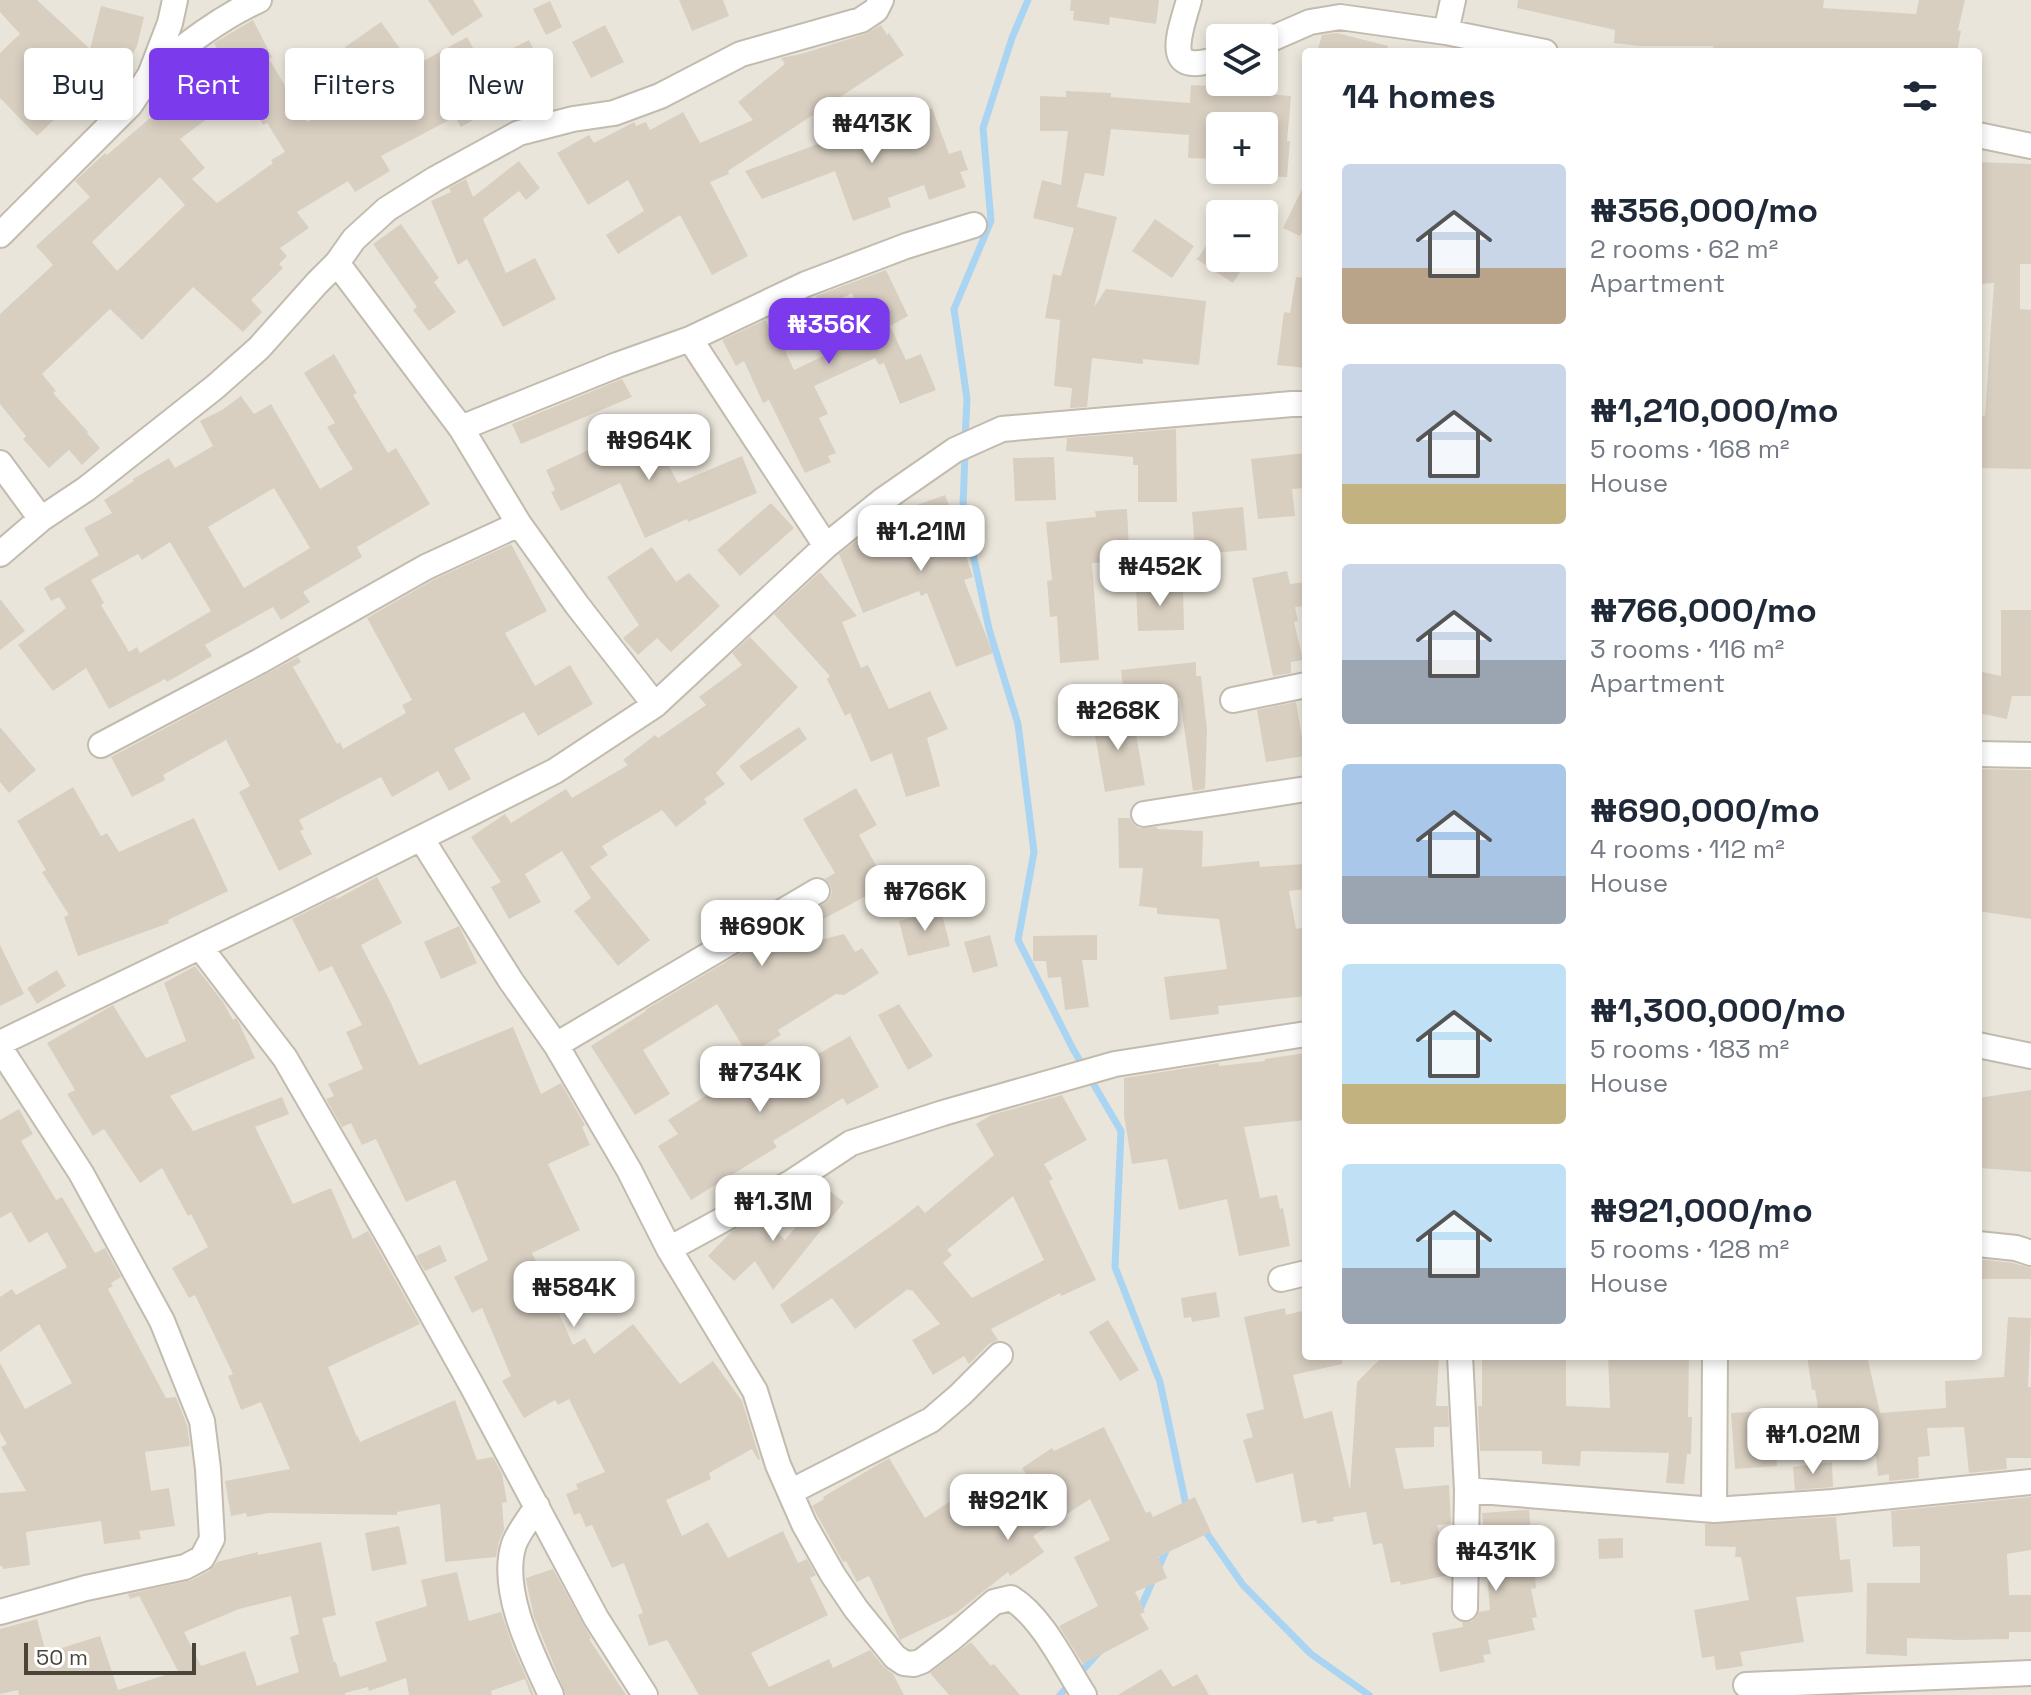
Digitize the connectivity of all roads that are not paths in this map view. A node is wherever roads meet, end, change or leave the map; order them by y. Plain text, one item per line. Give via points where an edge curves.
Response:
1 (175, 0) edge
2 (259, 0) edge
3 (881, 0) edge
4 (1189, 0) edge
5 (1453, 0) edge
6 (1446, 32) junction
7 (1278, 36) edge
8 (160, 48) edge
9 (182, 48) edge
10 (1525, 48) edge
11 (1206, 63) edge
12 (149, 76) edge
13 (1982, 136) edge
14 (2031, 146) edge
15 (974, 225) dead end
16 (0, 235) edge
17 (337, 263) junction
18 (690, 339) junction
19 (1302, 404) edge
20 (461, 428) junction
21 (0, 463) edge
22 (41, 519) junction
23 (519, 524) junction
24 (826, 546) junction
25 (0, 554) edge
26 (1302, 686) edge
27 (1233, 700) dead end
28 (655, 705) junction
29 (101, 745) dead end
30 (1982, 754) edge
31 (2031, 755) edge
32 (1302, 790) edge
33 (1144, 814) dead end
34 (421, 838) junction
35 (817, 891) dead end
36 (200, 947) junction
37 (1302, 1035) edge
38 (556, 1045) junction
39 (0, 1046) edge
40 (1982, 1046) edge
41 (2031, 1056) edge
42 (1982, 1244) edge
43 (669, 1249) junction
44 (2031, 1253) edge
45 (1302, 1274) edge
46 (1281, 1279) dead end
47 (1000, 1355) dead end
48 (1460, 1360) edge
49 (1715, 1360) edge
50 (2031, 1482) edge
51 (1467, 1490) junction
52 (790, 1492) junction
53 (537, 1506) junction
54 (1714, 1510) junction
55 (1465, 1608) dead end
56 (0, 1612) edge
57 (2031, 1673) edge
58 (1746, 1685) dead end
59 (544, 1693) edge
60 (645, 1695) edge
61 (1084, 1695) edge

1 - 8 street
2 - 9 street
3 - 17 street via 861,20 741,54 614,113 519,133 387,209
4 - 11 street via 1178,51 1190,65
5 - 6 street
6 - 7 street via 1340,17
6 - 10 street
12 - 16 street via 130,105
13 - 14 street
15 - 18 street via 806,284
17 - 20 street
17 - 22 street via 259,348 215,387
18 - 20 street
18 - 24 street
19 - 24 street via 1002,429 955,450
20 - 23 street
21 - 22 street
22 - 25 street
23 - 28 street
23 - 29 street via 426,567
24 - 28 street
26 - 27 street
28 - 34 street via 555,771
30 - 31 street
32 - 33 street
34 - 36 street
34 - 38 street
35 - 38 street
36 - 39 street
36 - 53 street via 285,1058
37 - 43 street via 1115,1064 851,1143 792,1182
38 - 43 street
39 - 56 street via 81,1173 162,1321 202,1421 212,1539 202,1558 185,1567
40 - 41 street
42 - 44 street
43 - 52 street via 755,1391
45 - 46 street
47 - 52 street via 931,1420
48 - 51 street
49 - 54 street
50 - 54 street
51 - 54 street
51 - 55 street
52 - 61 street via 833,1575 895,1657 904,1663 922,1661 994,1602 1011,1598 1046,1635
53 - 59 street via 514,1544 510,1576
53 - 60 street via 596,1618
57 - 58 street

